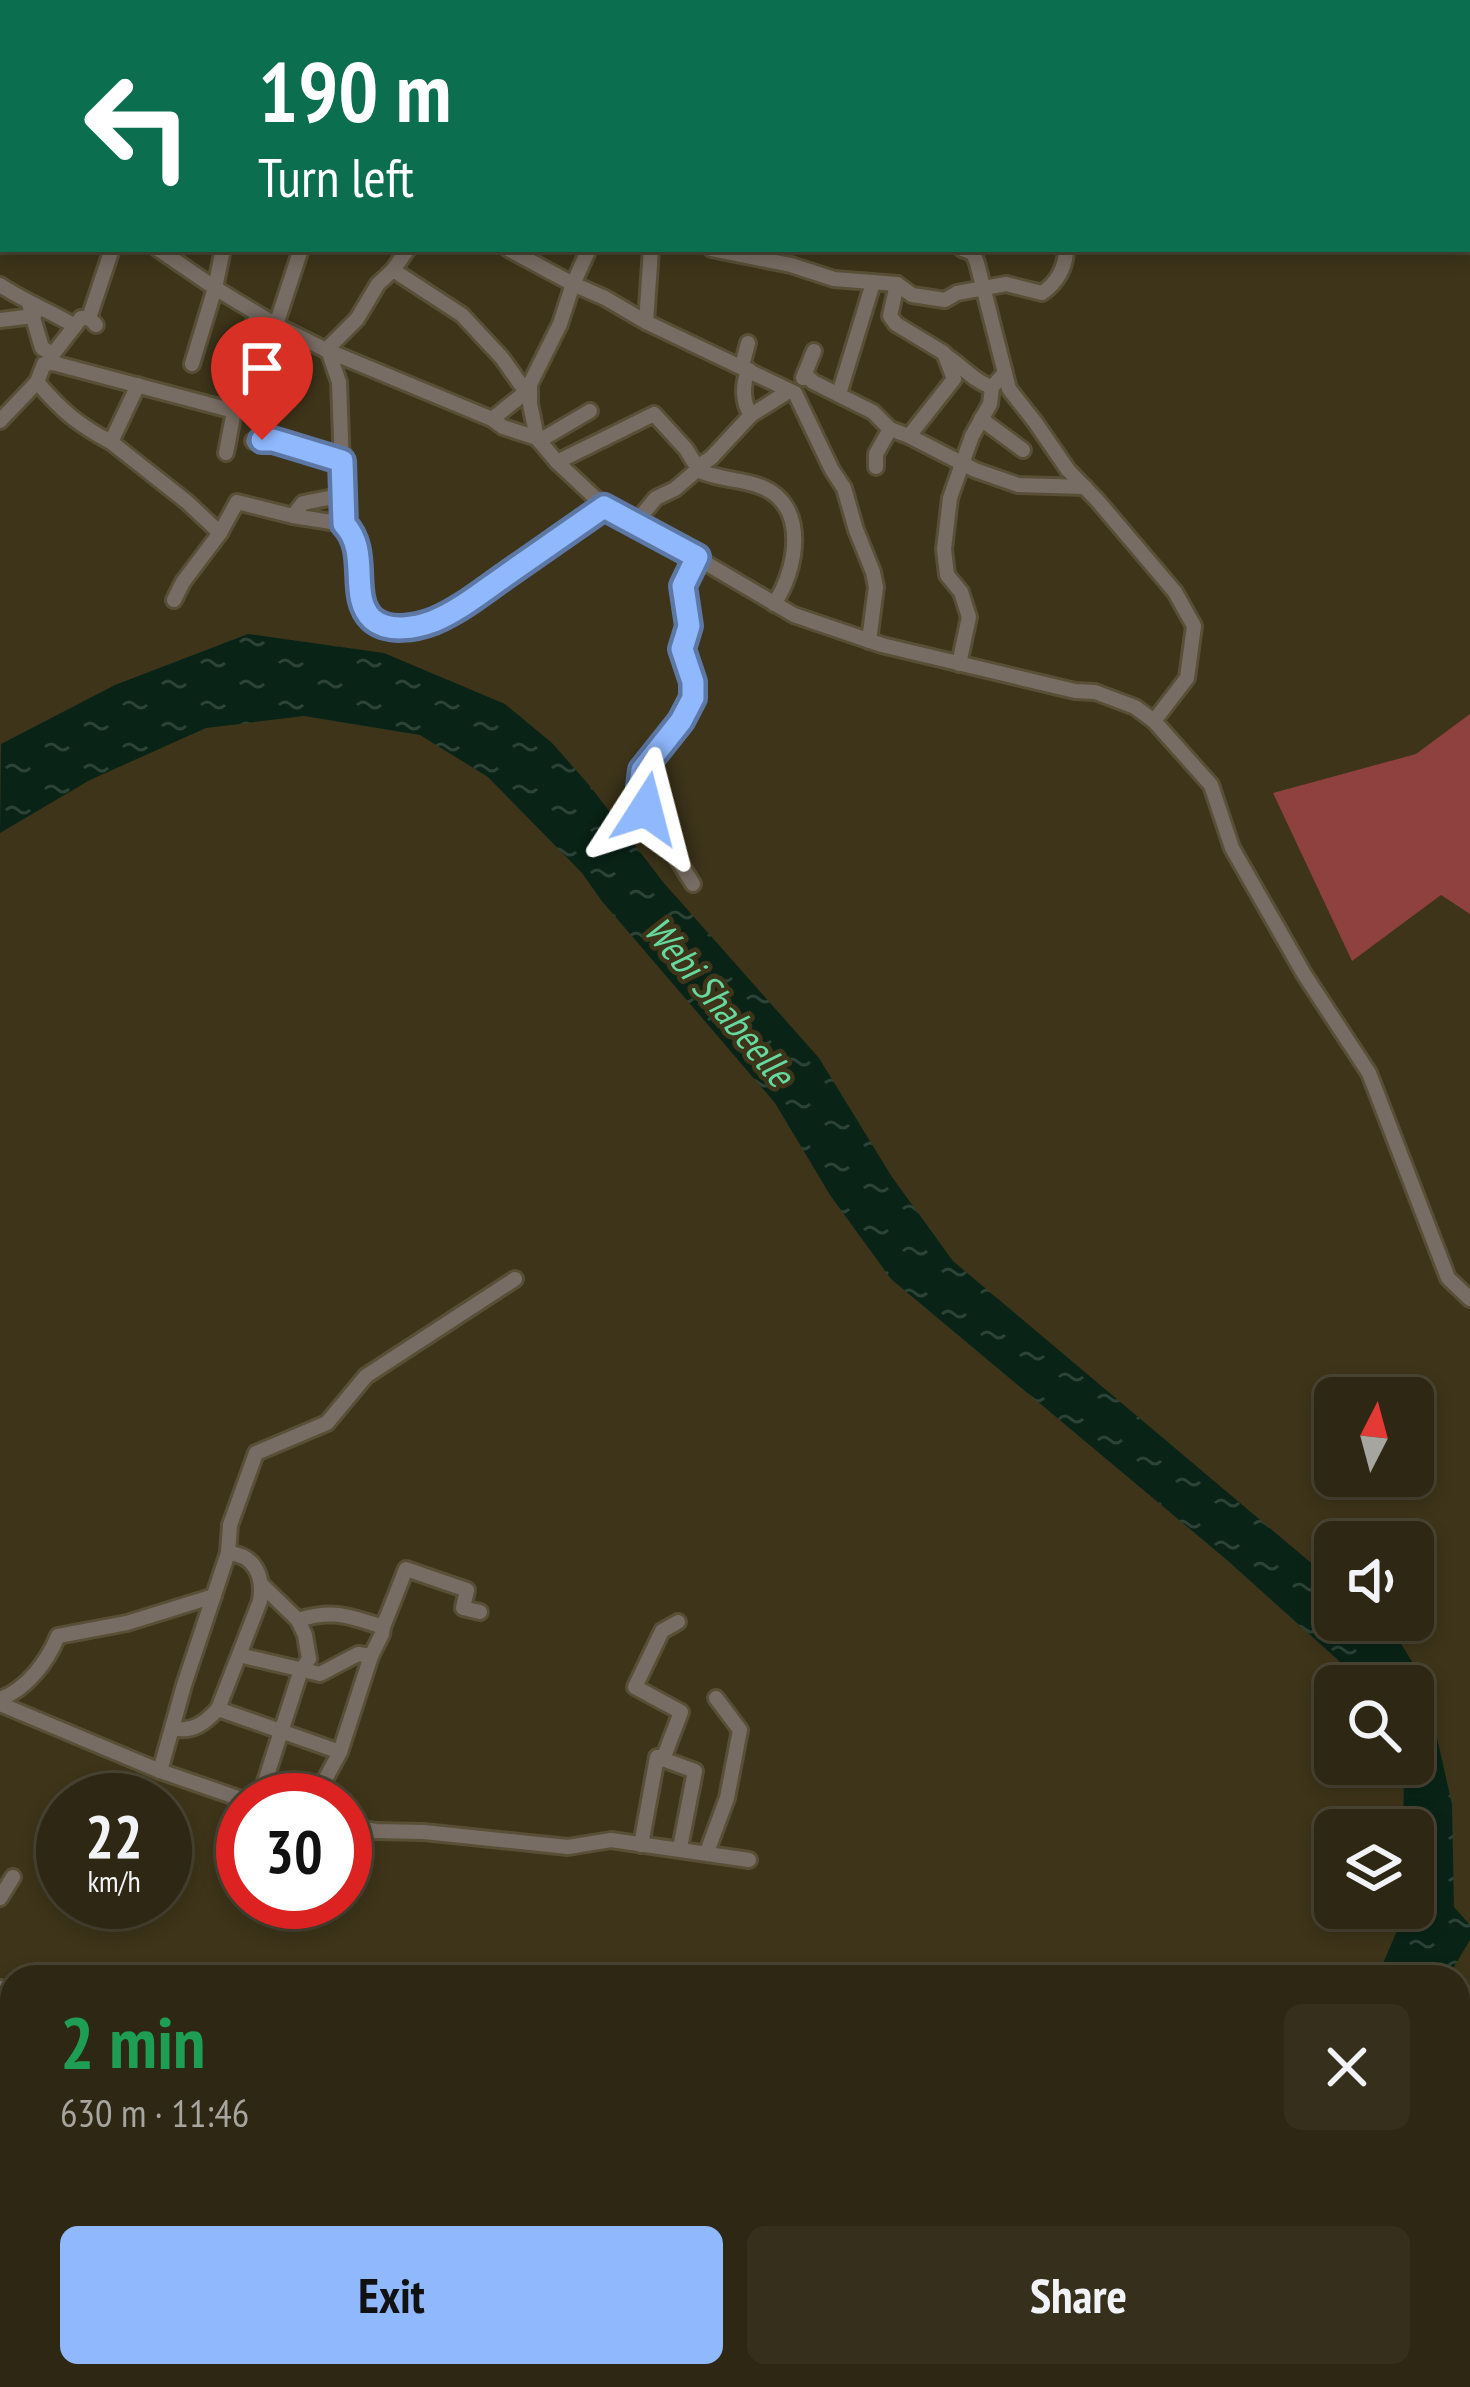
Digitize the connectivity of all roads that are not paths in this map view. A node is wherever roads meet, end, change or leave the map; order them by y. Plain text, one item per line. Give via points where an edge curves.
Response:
1 (111, 252) edge
2 (162, 252) edge
3 (222, 252) edge
4 (300, 252) edge
5 (406, 252) edge
6 (514, 252) edge
7 (588, 252) edge
8 (651, 252) edge
9 (726, 252) edge
10 (969, 252) edge
11 (1066, 252) edge
12 (393, 270) junction
13 (873, 283) junction
14 (573, 284) junction
15 (896, 284) junction
16 (0, 285) edge
17 (215, 288) junction
18 (982, 290) junction
19 (31, 310) junction
20 (258, 315) junction
21 (0, 320) edge
22 (646, 322) junction
23 (87, 324) junction
24 (276, 325) junction
25 (748, 344) dead end
26 (327, 350) junction
27 (814, 351) dead end
28 (948, 357) junction
29 (53, 358) junction
30 (502, 358) junction
31 (540, 362) junction
32 (192, 364) dead end
33 (746, 368) junction
34 (1005, 373) junction
35 (805, 374) junction
36 (38, 382) junction
37 (138, 385) junction
38 (528, 386) junction
39 (992, 387) junction
40 (792, 392) junction
41 (839, 394) junction
42 (234, 411) junction
43 (590, 411) dead end
44 (751, 415) junction
45 (492, 418) junction
46 (981, 419) junction
47 (0, 421) edge
48 (890, 429) junction
49 (909, 436) junction
50 (253, 440) dead end
51 (538, 440) junction
52 (111, 442) junction
53 (693, 446) dead end
54 (1023, 450) dead end
55 (226, 453) dead end
56 (342, 461) junction
57 (961, 462) junction
58 (557, 463) junction
59 (876, 466) dead end
60 (697, 469) junction
61 (1085, 487) junction
62 (344, 495) junction
63 (604, 507) junction
64 (293, 516) junction
65 (636, 522) junction
66 (344, 524) junction
67 (220, 533) junction
68 (697, 557) junction
69 (174, 600) dead end
70 (774, 604) junction
71 (869, 641) junction
72 (959, 664) junction
73 (1154, 721) junction
74 (693, 884) dead end
75 (515, 1279) dead end
76 (1470, 1299) edge
77 (228, 1553) junction
78 (262, 1586) junction
79 (214, 1596) junction
80 (480, 1612) dead end
81 (298, 1620) junction
82 (678, 1622) dead end
83 (383, 1627) junction
84 (239, 1655) junction
85 (371, 1656) junction
86 (301, 1670) junction
87 (716, 1698) dead end
88 (0, 1701) edge
89 (218, 1709) junction
90 (172, 1728) junction
91 (281, 1731) junction
92 (340, 1751) junction
93 (663, 1759) junction
94 (160, 1771) junction
95 (268, 1773) edge
96 (328, 1773) edge
97 (216, 1790) edge
98 (372, 1830) edge
99 (641, 1844) junction
100 (680, 1848) junction
101 (707, 1852) junction
102 (749, 1860) dead end
103 (13, 1877) dead end
104 (0, 1898) edge

1 - 23 street
2 - 17 street
3 - 17 street
4 - 24 street
5 - 12 street
6 - 14 street
7 - 14 street
8 - 22 street
9 - 13 street
10 - 18 street
11 - 18 street via 1042,293 1006,284
12 - 26 street
12 - 30 street via 462,315
13 - 15 street
13 - 41 street
14 - 22 street
14 - 31 street
15 - 18 street via 945,300
15 - 28 street via 890,316
16 - 19 street
17 - 20 street
17 - 32 street
18 - 34 street
19 - 21 street
19 - 23 street
19 - 29 street
20 - 24 street
20 - 42 street via 237,365
22 - 33 street
23 - 29 street
24 - 26 street
25 - 33 street
26 - 45 street
26 - 56 street via 339,382
27 - 35 street
28 - 39 street
28 - 49 street via 954,379
29 - 36 street
29 - 37 street
30 - 31 street
30 - 38 street
31 - 38 street
33 - 40 street
33 - 44 street
34 - 39 street
34 - 61 street
35 - 40 street
35 - 41 street
36 - 47 street
36 - 52 street via 79,426
37 - 42 street
37 - 52 street
38 - 45 street
38 - 51 street
39 - 46 street
40 - 44 street
40 - 71 street via 844,488 873,572
41 - 48 street
42 - 55 street
43 - 51 street
44 - 60 street
45 - 51 street
46 - 54 street
46 - 57 street
48 - 49 street
48 - 59 street
49 - 57 street
50 - 56 street
51 - 58 street
52 - 67 street
53 - 60 street
56 - 62 street
57 - 61 street via 1018,485
57 - 72 street via 944,549 947,575 969,617
58 - 60 street via 655,414
58 - 63 street
60 - 65 street
60 - 70 street via 760,485 788,506 791,565
61 - 73 street via 1175,592 1194,626 1187,678
62 - 64 street via 303,503
62 - 66 street
63 - 65 street
63 - 66 street via 458,609 405,628 370,617 359,550
64 - 66 street
64 - 67 street via 237,502
65 - 68 street
67 - 69 street
68 - 70 street
68 - 74 street via 683,586 689,626 682,649 693,698 642,770 640,786
70 - 71 street
71 - 72 street
72 - 73 street via 1095,692
73 - 76 street via 1211,785 1232,848 1369,1073 1448,1278
75 - 77 street via 365,1376 327,1423 256,1453
77 - 78 street via 243,1554
77 - 79 street
78 - 81 street
78 - 84 street
79 - 88 street via 58,1636 47,1660
79 - 90 street
80 - 83 street via 464,1608 467,1590 406,1569
81 - 83 street via 339,1613
81 - 86 street via 309,1659
82 - 93 street via 662,1630 635,1687 681,1712
83 - 85 street
84 - 86 street
84 - 89 street
85 - 86 street via 358,1654 320,1674
85 - 92 street
86 - 91 street
87 - 101 street via 740,1730
88 - 94 street
89 - 90 street via 200,1726
89 - 91 street
90 - 94 street
91 - 92 street
91 - 95 street
92 - 96 street
93 - 99 street via 657,1757
93 - 100 street via 695,1771
94 - 97 street
98 - 99 street
99 - 100 street
100 - 101 street
101 - 102 street
103 - 104 street

